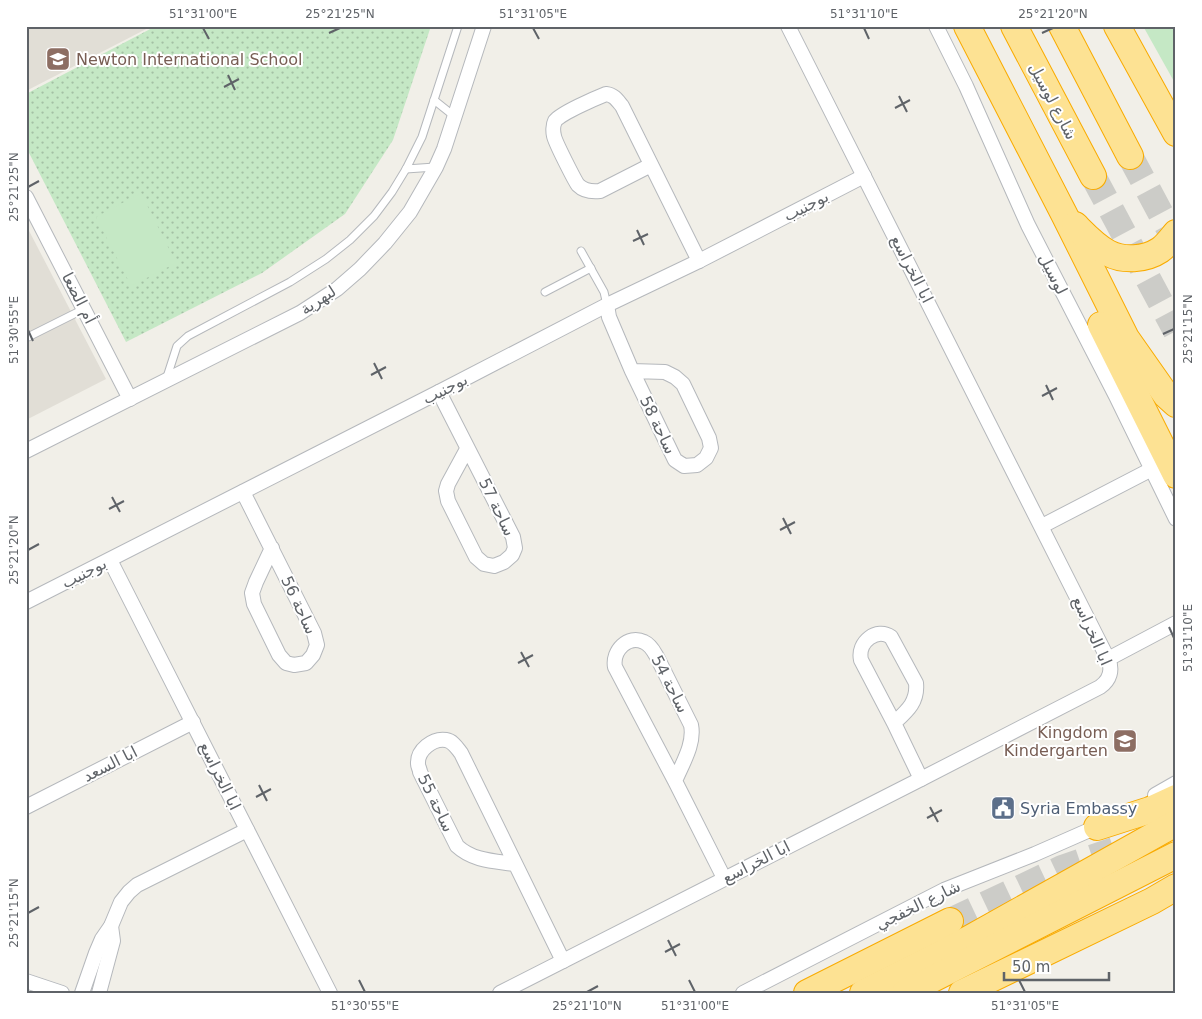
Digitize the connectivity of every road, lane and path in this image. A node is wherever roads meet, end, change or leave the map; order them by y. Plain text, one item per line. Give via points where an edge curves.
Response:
1 (458, 26) edge
2 (484, 26) edge
3 (788, 26) edge
4 (936, 26) edge
5 (967, 26) edge
6 (1014, 26) edge
7 (1062, 26) edge
8 (1118, 26) edge
9 (434, 100) junction
10 (1176, 111) edge
11 (454, 116) junction
12 (1019, 127) junction
13 (1176, 133) edge
14 (1130, 156) tunnel mouth
15 (652, 165) junction
16 (436, 167) junction
17 (406, 169) junction
18 (864, 176) junction
19 (1093, 176) tunnel mouth
20 (26, 197) edge
21 (1064, 214) junction
22 (1176, 233) edge
23 (581, 251) dead end
24 (699, 261) junction
25 (591, 268) junction
26 (544, 292) dead end
27 (607, 305) junction
28 (84, 309) junction
29 (26, 338) edge
30 (632, 371) junction
31 (166, 381) junction
32 (439, 392) junction
33 (130, 398) junction
34 (1176, 404) edge
35 (467, 449) junction
36 (26, 451) edge
37 (1164, 472) edge
38 (243, 492) junction
39 (1176, 519) edge
40 (1042, 526) junction
41 (272, 548) junction
42 (110, 560) junction
43 (26, 602) edge
44 (1176, 623) edge
45 (1108, 659) junction
46 (193, 722) junction
47 (894, 723) junction
48 (921, 779) junction
49 (675, 781) junction
50 (1176, 783) edge
51 (1176, 798) edge
52 (26, 807) edge
53 (1097, 827) junction
54 (1168, 827) edge
55 (247, 830) junction
56 (1174, 856) edge
57 (515, 864) junction
58 (724, 878) junction
59 (1176, 887) edge
60 (1164, 898) edge
61 (950, 921) tunnel mouth
62 (112, 926) junction
63 (563, 961) junction
64 (26, 981) edge
65 (62, 993) edge
66 (82, 993) edge
67 (99, 993) edge
68 (330, 993) edge
69 (500, 993) edge
70 (743, 993) edge
71 (807, 993) edge
72 (863, 993) edge
73 (905, 993) edge
74 (962, 993) edge

1 - 9 lane
2 - 11 street, لبهرية
3 - 18 street, ابا الخراسع
4 - 37 street, لوسيل via 1028,225
5 - 12 highway
6 - 19 highway, شارع لوسيل
7 - 14 highway
8 - 10 highway via 1145,58
8 - 13 highway
9 - 11 lane
9 - 17 lane via 422,137
11 - 16 street, لبهرية
12 - 21 highway
12 - 37 highway via 1037,195
15 - 15 street via 600,191 585,190 577,184 554,137 555,121 597,97 610,94 622,106
15 - 24 street
16 - 17 lane
16 - 31 street, لبهرية via 410,212 385,243 337,289 300,313
17 - 31 lane via 374,216 326,259 290,282 188,336 177,346
18 - 24 street, بوجنيب
18 - 40 street, ابا الخراسع
20 - 28 street, أم الضعا
21 - 22 highway via 1097,246 1119,257 1131,259 1159,251
21 - 34 highway via 1126,338 1166,395
23 - 25 lane
24 - 27 street, بوجنيب
25 - 26 lane
25 - 27 lane via 606,295
27 - 30 street, ساحة 58 via 608,317
27 - 32 street, بوجنيب
28 - 29 lane
28 - 33 street, أم الضعا
30 - 30 street, ساحة 58 via 665,372 683,384 709,438 711,448 706,458 696,465 684,466 675,460
31 - 33 street, لبهرية
32 - 35 street, ساحة 57
32 - 38 street, بوجنيب
33 - 36 street, لبهرية
35 - 35 street, ساحة 57 via 448,484 448,501 476,557 484,564 494,566 512,555 515,548 513,537
37 - 39 street, لوسيل
37 - 40 street
38 - 41 street, ساحة 56
38 - 42 street, بوجنيب
40 - 45 street, ابا الخراسع
41 - 41 street, ساحة 56 via 252,593 254,604 278,655 286,663 306,663 317,645 314,633
42 - 43 street, بوجنيب
42 - 46 street, ابا الخراسع
44 - 45 street
45 - 48 street, ابا الخراسع via 1110,675 1100,687
46 - 52 street, ابا السعد
46 - 55 street, ابا الخراسع
47 - 47 street via 914,701 916,683 892,637 880,634 863,644 860,654
47 - 48 street
48 - 58 street, ابا الخراسع
49 - 49 street, ساحة 54 via 692,740 691,725 651,648 642,641 632,640 621,646 615,667
49 - 58 street, ساحة 54
50 - 53 street
51 - 53 highway
53 - 70 street, شارع الخفجي via 944,890
54 - 72 highway via 958,945
55 - 62 street via 137,885 121,902
55 - 68 street, ابا الخراسع
56 - 73 highway
57 - 57 street, ساحة 55 via 482,860 457,846 420,772 420,755 426,746 447,740 455,745
57 - 63 street, ساحة 55
58 - 63 street, ابا الخراسع
59 - 60 highway
60 - 74 highway
61 - 71 highway
62 - 66 street via 102,939
62 - 67 street via 113,941
63 - 69 street, ابا الخراسع
64 - 65 street

